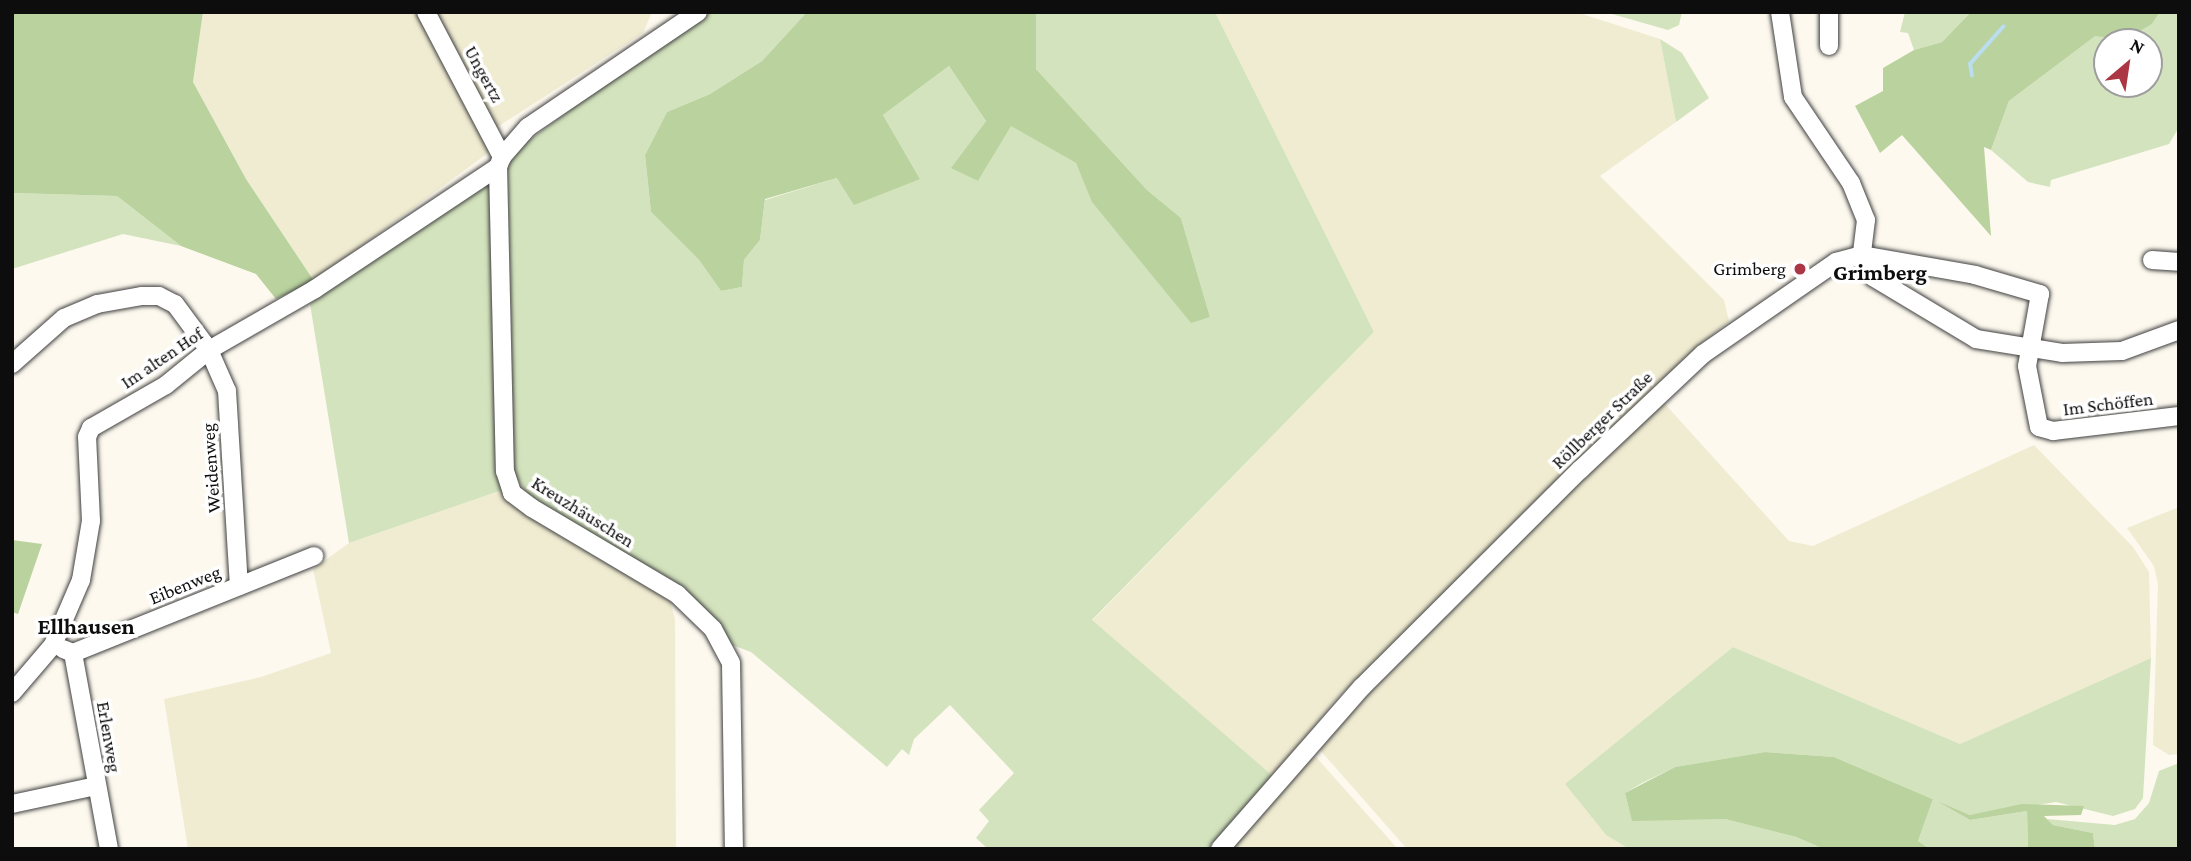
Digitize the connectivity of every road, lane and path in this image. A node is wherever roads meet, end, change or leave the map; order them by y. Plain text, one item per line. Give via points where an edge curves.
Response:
1 (426, 12) edge
2 (698, 12) edge
3 (1780, 12) edge
4 (1829, 12) edge
5 (1829, 46) dead end
6 (500, 162) junction
7 (1862, 255) junction
8 (2152, 260) dead end
9 (2179, 262) edge
10 (2179, 330) edge
11 (2029, 348) junction
12 (209, 350) junction
13 (12, 364) edge
14 (2179, 416) edge
15 (314, 556) dead end
16 (239, 586) junction
17 (53, 645) junction
18 (73, 653) junction
19 (12, 693) edge
20 (96, 786) junction
21 (12, 804) edge
22 (109, 849) edge
23 (734, 849) edge
24 (1220, 849) edge

1 - 6 street, Ungertz
2 - 6 street, Im alten Hof via 528,127
3 - 7 street via 1793,97 1851,183 1866,220
4 - 5 street
6 - 12 street, Im alten Hof via 316,289
6 - 23 street, Kreuzhäuschen via 505,471 512,493 677,594 713,629 731,663
7 - 11 street via 1872,277 1948,326 1976,339
7 - 11 street via 1975,275 2040,294
7 - 24 street, Röllberger Straße via 1836,262 1703,354 1362,687
8 - 9 street
10 - 11 street via 2122,351 2062,353
11 - 14 street, Im Schöffen via 2039,427 2053,431
12 - 13 street, Weidenweg via 175,303 159,296 122,297 64,318
12 - 16 street, Weidenweg via 227,391
12 - 17 street, Im alten Hof via 166,385 91,428 87,437 88,551 81,580
15 - 16 street, Eibenweg
16 - 18 street, Eibenweg
17 - 18 street
17 - 19 street, Im alten Hof
18 - 20 street, Erlenweg
20 - 21 street
20 - 22 street, Erlenweg

